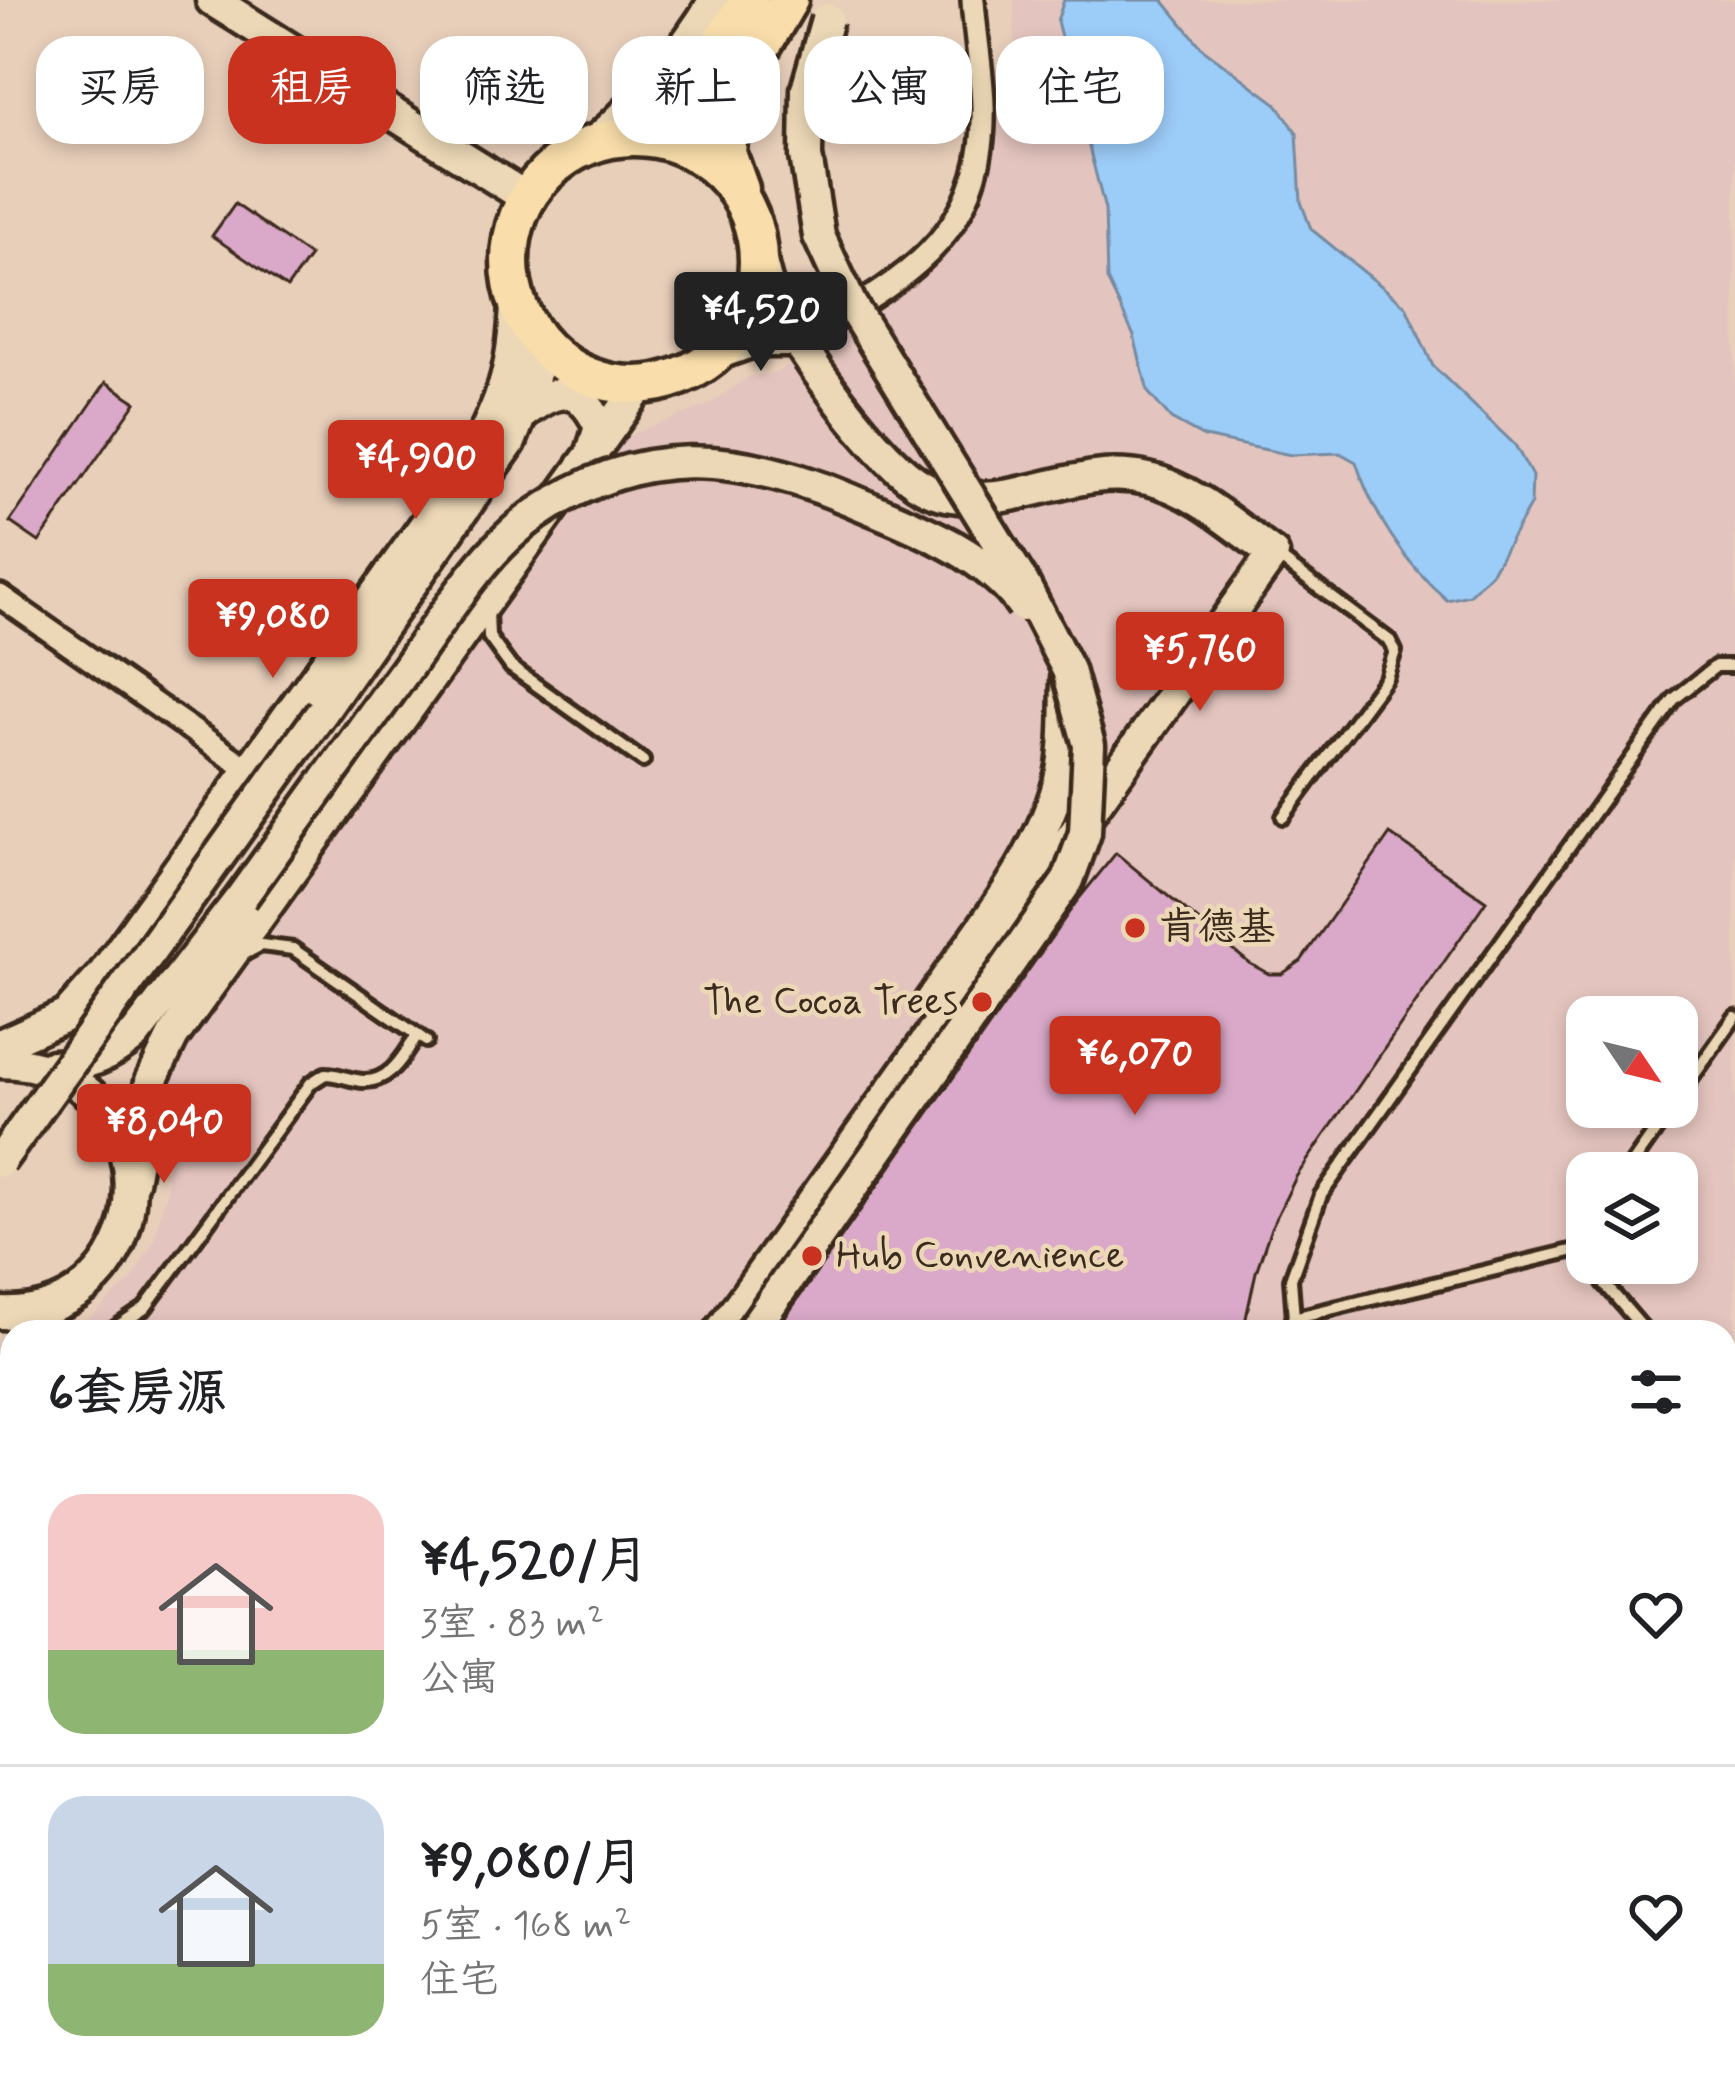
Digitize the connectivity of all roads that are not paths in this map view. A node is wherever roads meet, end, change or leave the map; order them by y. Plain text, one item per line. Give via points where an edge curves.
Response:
1 (212, 0) edge
2 (715, 0) edge
3 (750, 0) edge
4 (789, 0) edge
5 (973, 0) edge
6 (831, 9) edge
7 (726, 36) edge
8 (612, 139) edge
9 (594, 142) junction
10 (677, 144) edge
11 (527, 198) junction
12 (745, 204) junction
13 (757, 243) junction
14 (516, 302) junction
15 (534, 336) junction
16 (800, 341) junction
17 (716, 354) junction
18 (641, 385) junction
19 (524, 413) junction
20 (591, 455) junction
21 (471, 461) junction
22 (1273, 554) junction
23 (0, 596) edge
24 (487, 599) junction
25 (1735, 666) edge
26 (1068, 670) junction
27 (643, 761) dead end
28 (249, 770) junction
29 (1282, 818) dead end
30 (223, 967) junction
31 (1735, 1017) edge
32 (7, 1056) edge
33 (1698, 1069) edge
34 (0, 1161) edge
35 (132, 1183) junction
36 (1566, 1252) edge
37 (1605, 1284) edge
38 (65, 1298) junction
39 (0, 1313) edge
40 (1293, 1318) joint
41 (48, 1320) edge
42 (130, 1320) edge
43 (709, 1320) edge
44 (729, 1320) edge
45 (759, 1320) edge
46 (1636, 1320) edge

1 - 11 main road
2 - 9 main road via 643,100
3 - 7 main road
4 - 12 main road via 731,99 727,153
5 - 16 street via 981,146 962,211 919,265
6 - 26 main road, bridge via 807,89 806,156 819,236 850,305
8 - 9 main road
9 - 11 main road via 560,161
10 - 12 main road via 704,158
11 - 14 main road via 511,244
12 - 13 main road
13 - 16 main road via 770,293
13 - 17 main road via 751,304
14 - 15 main road
14 - 21 main road via 515,356
15 - 18 main road via 581,374
15 - 19 main road via 537,362
16 - 17 main road via 753,341
16 - 22 main road via 876,448 920,486 978,498 1095,475 1150,479 1177,488
17 - 18 main road via 681,376
18 - 20 main road
19 - 20 main road via 552,393 572,393 600,427
19 - 21 main road
19 - 34 main road, bridge via 323,711
20 - 24 main road
21 - 28 main road
22 - 29 lane via 1390,640 1394,651 1386,678
22 - 44 main road
23 - 28 street
24 - 27 lane via 489,637 511,667
24 - 30 main road
25 - 40 lane via 1716,666 1674,699 1321,1195 1291,1279
26 - 32 main road, bridge via 1014,593 955,547 795,477 706,460 602,477 532,516 492,556 241,898 114,1053 82,1065
26 - 43 main road via 1063,768 1047,822
26 - 45 main road, bridge via 1089,745 1085,832 1069,880
28 - 32 main road via 102,976 67,1015
30 - 35 main road via 173,1036 152,1082
30 - 42 lane via 261,945 293,950 422,1038 379,1079 335,1074 311,1083
31 - 33 lane
32 - 35 main road via 59,1073 92,1095 124,1143
35 - 38 main road via 127,1222 110,1258
36 - 40 lane
37 - 46 lane
38 - 39 main road
38 - 41 main road

